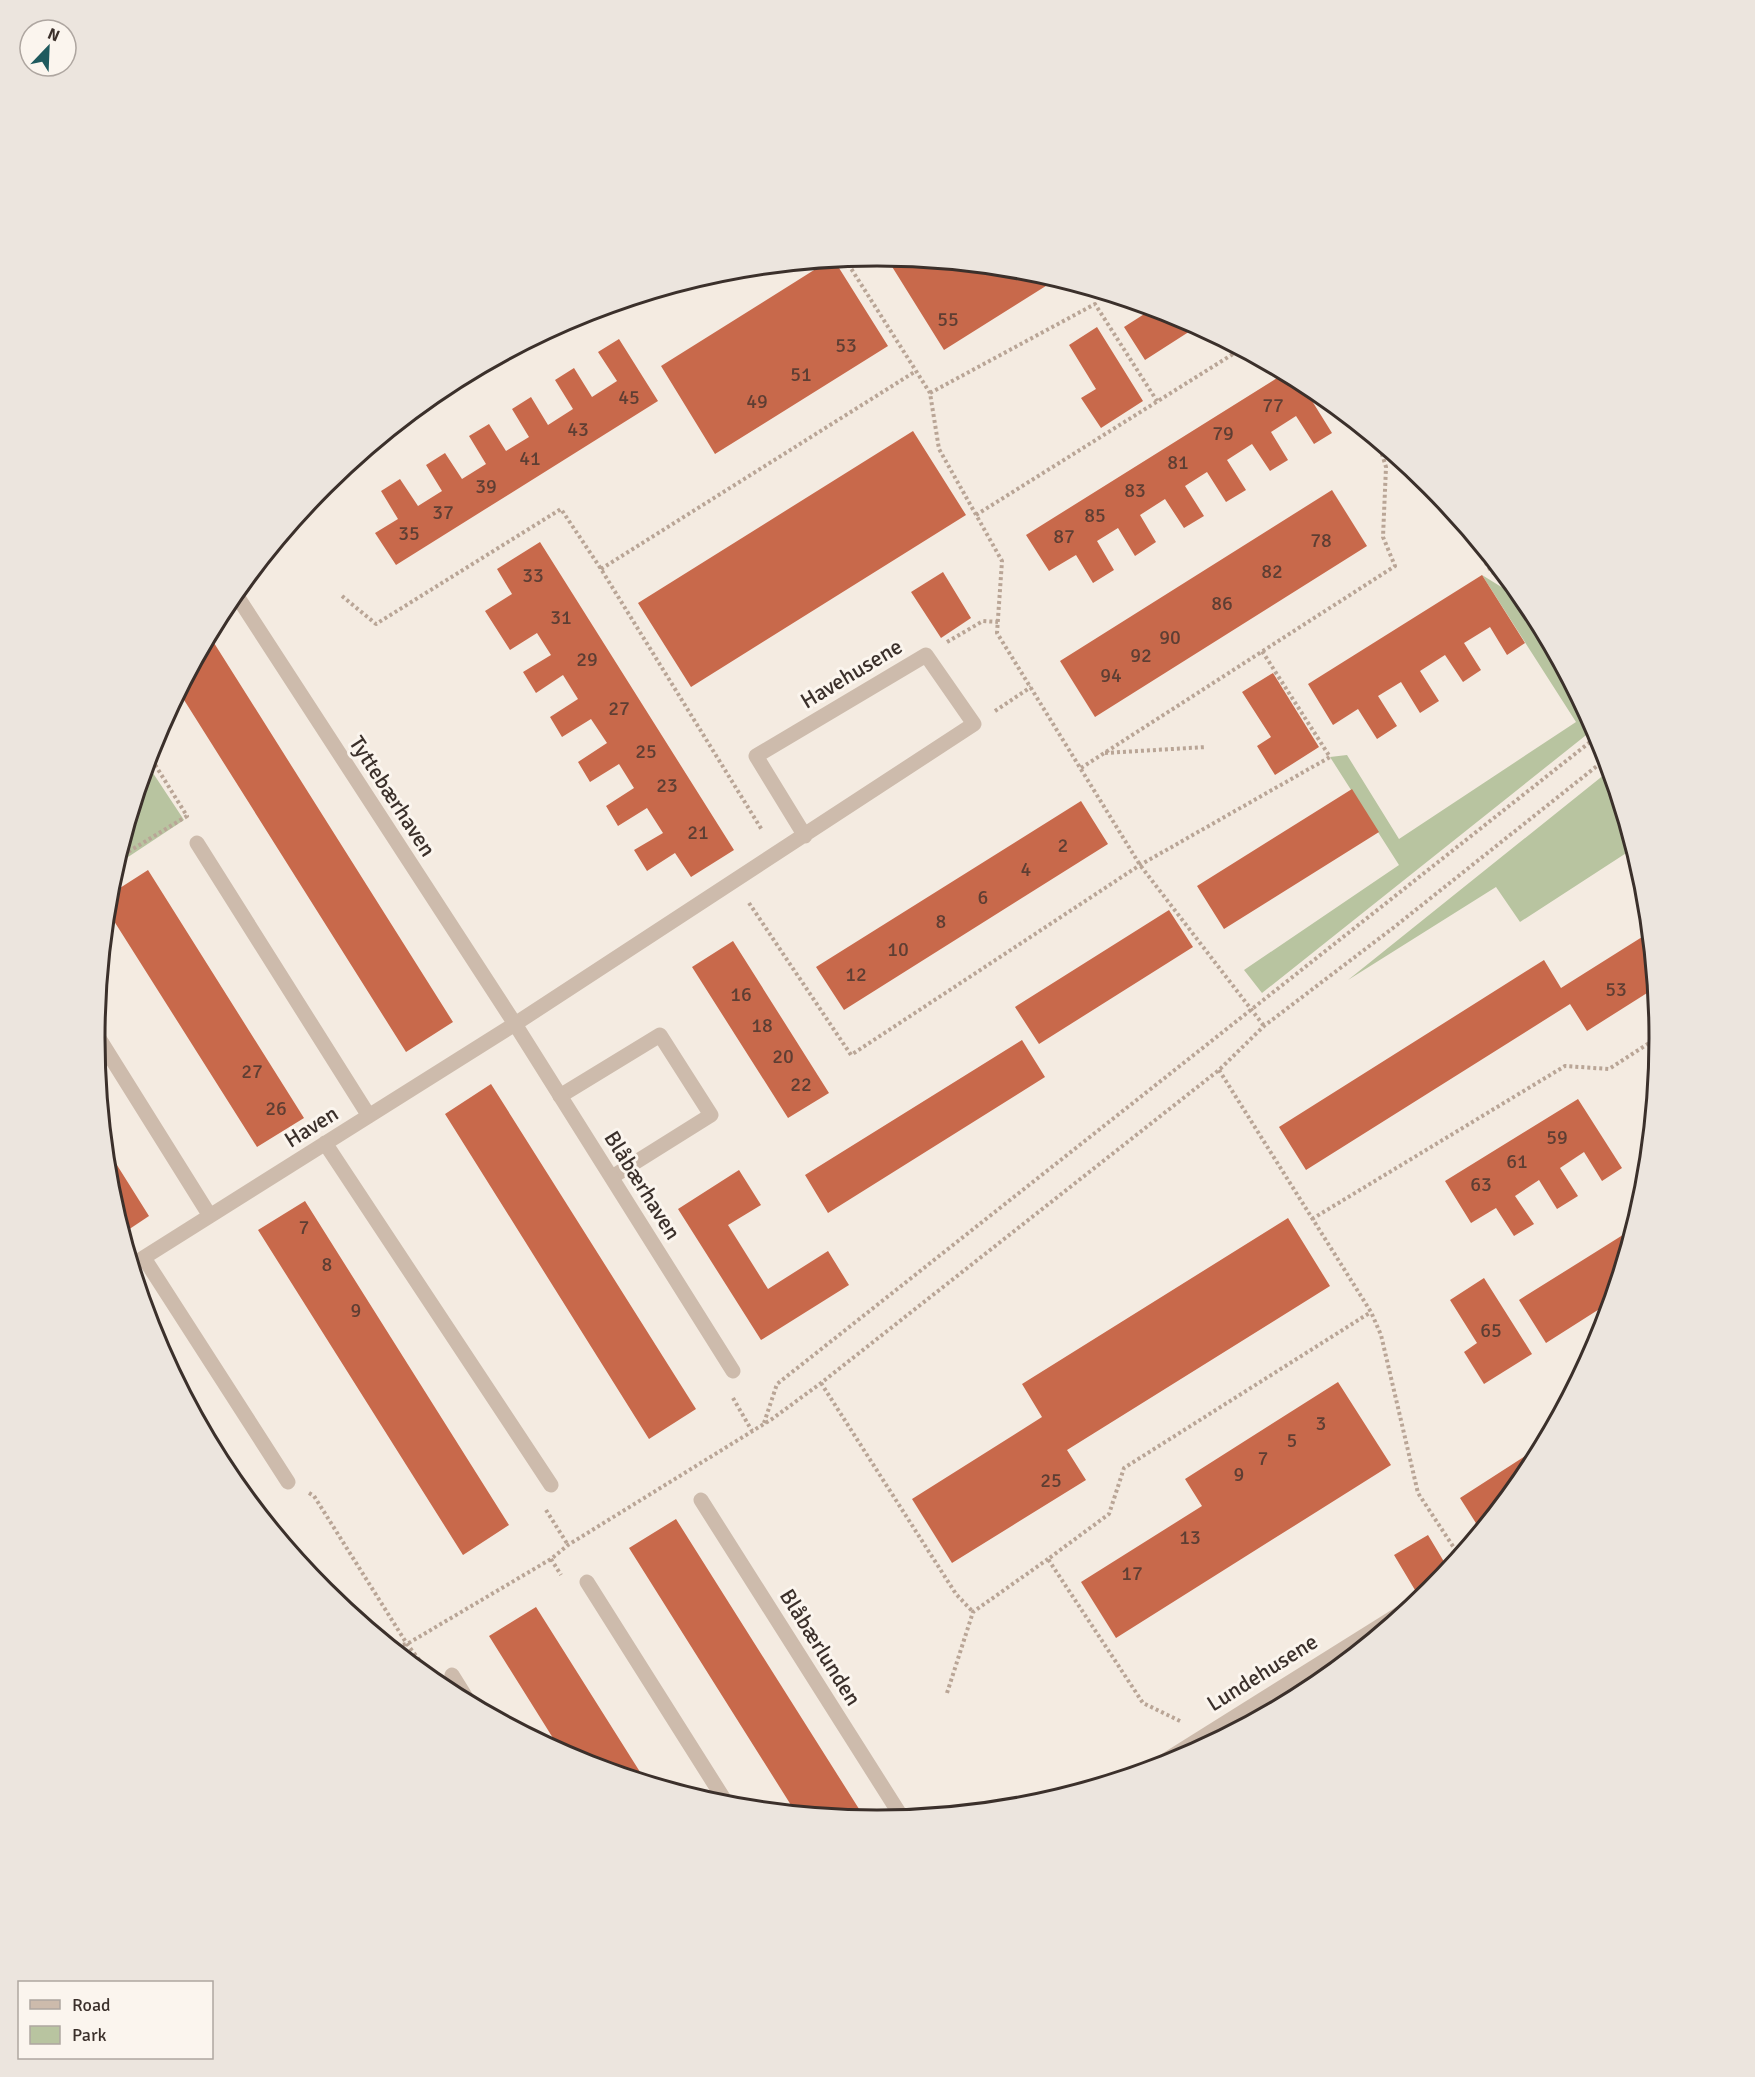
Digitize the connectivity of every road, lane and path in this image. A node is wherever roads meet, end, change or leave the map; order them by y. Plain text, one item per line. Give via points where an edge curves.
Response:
1 (850, 267) edge
2 (1234, 354) edge
3 (916, 371) junction
4 (930, 393) junction
5 (1157, 401) junction
6 (1382, 454) edge
7 (976, 515) junction
8 (601, 569) junction
9 (342, 596) dead end
10 (241, 601) edge
11 (998, 622) junction
12 (1262, 651) junction
13 (926, 655) junction
14 (1030, 687) junction
15 (974, 724) junction
16 (1590, 742) edge
17 (1206, 747) dead end
18 (1104, 753) junction
19 (1599, 764) edge
20 (155, 765) edge
21 (1081, 768) junction
22 (805, 836) junction
23 (197, 843) dead end
24 (128, 852) edge
25 (777, 854) junction
26 (1140, 865) junction
27 (734, 881) junction
28 (1251, 1010) junction
29 (515, 1024) junction
30 (1264, 1026) junction
31 (1650, 1042) edge
32 (105, 1049) edge
33 (1219, 1070) junction
34 (560, 1096) junction
35 (369, 1116) junction
36 (325, 1143) junction
37 (612, 1177) junction
38 (210, 1216) junction
39 (1312, 1220) junction
40 (138, 1262) edge
41 (139, 1263) edge
42 (1371, 1312) junction
43 (733, 1371) joint
44 (821, 1383) junction
45 (764, 1424) junction
46 (752, 1431) junction
47 (288, 1482) joint
48 (552, 1485) joint
49 (702, 1500) dead end
50 (568, 1545) junction
51 (1456, 1550) edge
52 (1048, 1559) junction
53 (587, 1582) dead end
54 (973, 1612) junction
55 (1374, 1630) edge
56 (407, 1644) junction
57 (400, 1645) edge
58 (419, 1660) edge
59 (438, 1674) edge
60 (452, 1675) joint
61 (461, 1689) edge
62 (947, 1693) dead end
63 (1143, 1703) dead end
64 (1194, 1742) edge
65 (721, 1795) edge
66 (897, 1810) edge

1 - 3 path
2 - 5 path
3 - 4 path
3 - 8 path
4 - 5 path via 1095,304
4 - 7 path via 939,449
5 - 7 path
6 - 12 path via 1386,467 1383,537 1395,566
7 - 11 path via 1002,561
8 - 9 path via 561,509 376,624
8 - 25 path
10 - 29 street, Tyttebærhaven
11 - 13 path via 983,621
11 - 14 path via 997,633
12 - 18 path
12 - 26 path via 1330,757
13 - 15 street, Havehusene
13 - 22 street, Havehusene via 756,756
14 - 15 path
14 - 21 path
15 - 22 street
16 - 28 path
17 - 18 path
18 - 21 path
19 - 30 path
20 - 24 path via 187,816
21 - 26 path
22 - 25 street
23 - 35 street
25 - 27 street
26 - 27 path via 851,1055
26 - 28 path
27 - 29 street
28 - 30 path
28 - 45 path via 777,1384
29 - 34 street, Blåbærhaven
29 - 35 street, Haven
30 - 33 path
31 - 39 path via 1609,1069 1564,1066
32 - 38 street
33 - 39 path
33 - 44 path
34 - 37 street, Blåbærhaven
34 - 37 street via 660,1035 711,1115
35 - 36 street, Haven
36 - 38 street, Haven
36 - 48 street
37 - 43 street, Blåbærhaven
38 - 40 street, Haven
39 - 42 path
41 - 47 street
42 - 51 path via 1381,1335 1418,1493
42 - 52 path via 1124,1468 1109,1514
43 - 46 path via 728,1388
44 - 45 path
44 - 54 path via 956,1594
45 - 46 path
46 - 50 path
47 - 56 path via 314,1496
48 - 50 path via 543,1504
49 - 66 street, Blåbærlunden
50 - 56 path via 551,1559
52 - 54 path
52 - 63 path
53 - 65 street
54 - 62 path
55 - 64 street, Lundehusene
56 - 57 path
56 - 58 path
59 - 60 path
60 - 61 street

